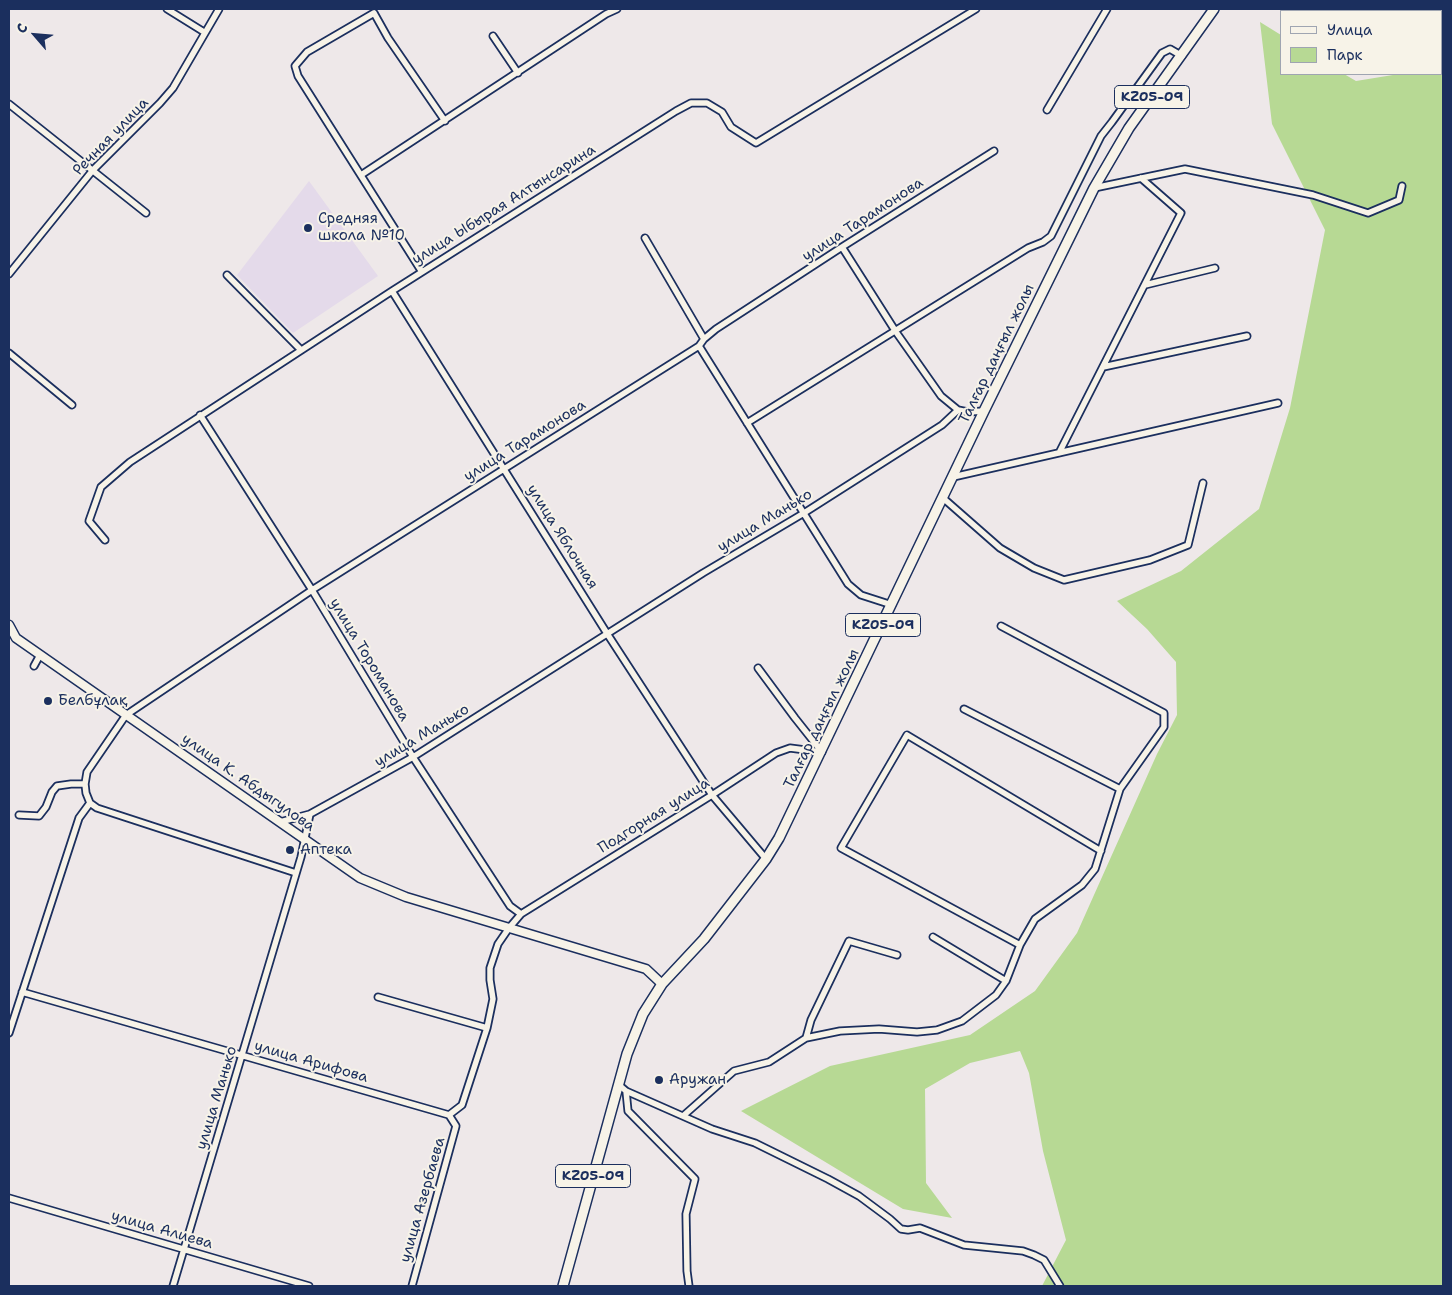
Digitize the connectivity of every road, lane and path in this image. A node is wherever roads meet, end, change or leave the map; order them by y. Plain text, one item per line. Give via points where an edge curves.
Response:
1 (167, 9) edge
2 (219, 9) edge
3 (601, 9) edge
4 (616, 9) edge
5 (976, 9) edge
6 (1107, 9) edge
7 (1214, 9) edge
8 (606, 14) junction
9 (204, 32) junction
10 (493, 36) dead end
11 (1182, 56) junction
12 (518, 73) junction
13 (9, 104) edge
14 (1047, 110) dead end
15 (445, 121) junction
16 (994, 151) dead end
17 (93, 170) junction
18 (361, 175) junction
19 (1141, 178) junction
20 (1402, 186) dead end
21 (1094, 188) junction
22 (146, 213) dead end
23 (645, 238) dead end
24 (842, 247) junction
25 (1215, 268) dead end
26 (422, 272) junction
27 (9, 274) edge
28 (227, 276) dead end
29 (1145, 284) junction
30 (392, 291) junction
31 (896, 332) junction
32 (1247, 336) dead end
33 (704, 339) junction
34 (699, 346) junction
35 (301, 350) junction
36 (9, 353) edge
37 (1103, 367) junction
38 (1278, 403) dead end
39 (72, 406) dead end
40 (958, 410) junction
41 (984, 411) junction
42 (200, 415) junction
43 (747, 423) junction
44 (1059, 453) junction
45 (505, 469) junction
46 (953, 478) junction
47 (1203, 483) dead end
48 (943, 498) junction
49 (804, 513) junction
50 (105, 540) dead end
51 (312, 590) junction
52 (892, 605) junction
53 (9, 625) edge
54 (1000, 626) dead end
55 (608, 634) junction
56 (40, 655) junction
57 (34, 666) dead end
58 (758, 668) dead end
59 (964, 709) dead end
60 (126, 715) junction
61 (822, 752) junction
62 (414, 757) junction
63 (85, 784) junction
64 (1120, 789) junction
65 (712, 795) junction
66 (90, 803) junction
67 (310, 814) junction
68 (19, 815) dead end
69 (280, 822) junction
70 (305, 840) junction
71 (1101, 851) junction
72 (766, 859) junction
73 (296, 873) junction
74 (521, 914) junction
75 (509, 928) junction
76 (933, 936) dead end
77 (1020, 945) junction
78 (897, 955) dead end
79 (1006, 981) junction
80 (662, 984) junction
81 (22, 992) junction
82 (378, 997) dead end
83 (487, 1028) junction
84 (9, 1033) edge
85 (806, 1038) junction
86 (243, 1056) junction
87 (622, 1088) junction
88 (450, 1115) junction
89 (682, 1116) junction
90 (9, 1198) edge
91 (184, 1250) junction
92 (173, 1286) edge
93 (309, 1286) edge
94 (412, 1286) edge
95 (562, 1286) edge
96 (689, 1286) edge
97 (1060, 1286) edge

1 - 9 street
2 - 9 street, Речная улица
3 - 8 street
4 - 8 street
5 - 26 street, улица Ыбырая Алтынсарина via 756,143 730,127 722,112 707,103 691,103
6 - 14 street
7 - 11 main road, Талғар даңғыл жолы / KZ05-09
8 - 12 street
9 - 17 street, Речная улица via 173,88
10 - 12 street
11 - 21 main road, Талғар даңғыл жолы / KZ05-09 via 1129,128
11 - 31 street via 1168,49 1162,53 1102,136 1051,236
12 - 15 street
13 - 17 street
15 - 18 street
15 - 18 street via 374,13 307,52 295,66 298,76
16 - 24 street, улица Тарамонова
17 - 22 street
17 - 27 street, Речная улица
18 - 26 street
19 - 20 street via 1185,169 1313,195 1368,214 1399,200
19 - 21 street
19 - 29 street via 1181,213
21 - 41 main road, Талғар даңғыл жолы / KZ05-09
23 - 33 street
24 - 31 street
24 - 33 street, улица Тарамонова
25 - 29 street
26 - 30 street, улица Ыбырая Алтынсарина
28 - 35 street
29 - 37 street
30 - 35 street, улица Ыбырая Алтынсарина
30 - 45 street, улица Яблочная
31 - 40 street via 940,396
31 - 43 street
32 - 37 street
33 - 34 street, улица Тарамонова
34 - 43 street
34 - 45 street, улица Тарамонова
35 - 42 street, улица Ыбырая Алтынсарина
36 - 39 street
37 - 44 street
38 - 44 street
40 - 41 street
40 - 49 street, улица Манько via 942,425
41 - 46 main road, Талғар даңғыл жолы / KZ05-09
42 - 50 street, улица Ыбырая Алтынсарина via 130,462 102,487 88,521
42 - 51 street, улица Тороманова
43 - 49 street
44 - 46 street
45 - 51 street, улица Тарамонова
45 - 55 street, улица Яблочная
46 - 48 main road, Талғар даңғыл жолы / KZ05-09
47 - 48 street via 1188,545 1150,560 1064,580 1034,568 1000,548
48 - 52 main road, Талғар даңғыл жолы / KZ05-09
49 - 52 street via 848,584 870,599
49 - 55 street, улица Манько
51 - 60 street, улица Тарамонова
51 - 62 street, улица Тороманова
52 - 61 main road, Талғар даңғыл жолы / KZ05-09
53 - 56 street, улица К. Абдыгулова via 16,638
54 - 64 street via 1164,713 1164,727
55 - 62 street, улица Манько
55 - 65 street, улица Яблочная
56 - 57 street
56 - 60 street, улица К. Абдыгулова
58 - 61 street
59 - 64 street
60 - 63 street, улица Тарамонова via 87,772
60 - 69 street, улица К. Абдыгулова
61 - 65 street, Подгорная улица via 783,750
61 - 72 main road, Талғар даңғыл жолы / KZ05-09
62 - 67 street, улица Манько
62 - 74 street, улица Тороманова via 510,906
63 - 66 street
63 - 68 street via 57,786 38,816
64 - 71 street
65 - 72 street, улица Яблочная
65 - 74 street, Подгорная улица
66 - 73 street via 110,814
66 - 81 street via 79,818
67 - 69 street
67 - 70 street, улица Манько
69 - 70 street, улица К. Абдыгулова
70 - 73 street, улица Манько
70 - 75 street, улица К. Абдыгулова via 360,878 406,897
71 - 77 street via 1095,868 1082,885 1035,919
71 - 77 street via 908,735 841,848
72 - 80 main road, Талғар даңғыл жолы / KZ05-09 via 704,939
73 - 86 street, улица Манько
74 - 75 street, Подгорная улица
75 - 80 street, улица К. Абдыгулова via 646,969
75 - 83 street via 498,944 490,968 493,999
76 - 79 street
77 - 79 street
78 - 85 street via 849,941 811,1020
79 - 85 street via 980,1009 962,1021 937,1030 879,1029
80 - 87 main road, Талғар даңғыл жолы / KZ05-09 via 636,1030 627,1054
81 - 84 street
81 - 86 street, улица Арифова
82 - 83 street
83 - 88 street via 462,1105
85 - 89 street via 769,1062 734,1071
86 - 88 street, улица Арифова
86 - 91 street, улица Манько
87 - 89 street
87 - 95 main road, Талғар даңғыл жолы / KZ05-09
87 - 96 street via 628,1111 695,1180 686,1214
88 - 94 street, улица Азербаева via 456,1126
89 - 97 street via 755,1144 828,1178 859,1196 901,1229 920,1228 964,1245 1034,1254 1044,1260
90 - 91 street, улица Алиева
91 - 92 street, улица Манько
91 - 93 street, улица Алиева

